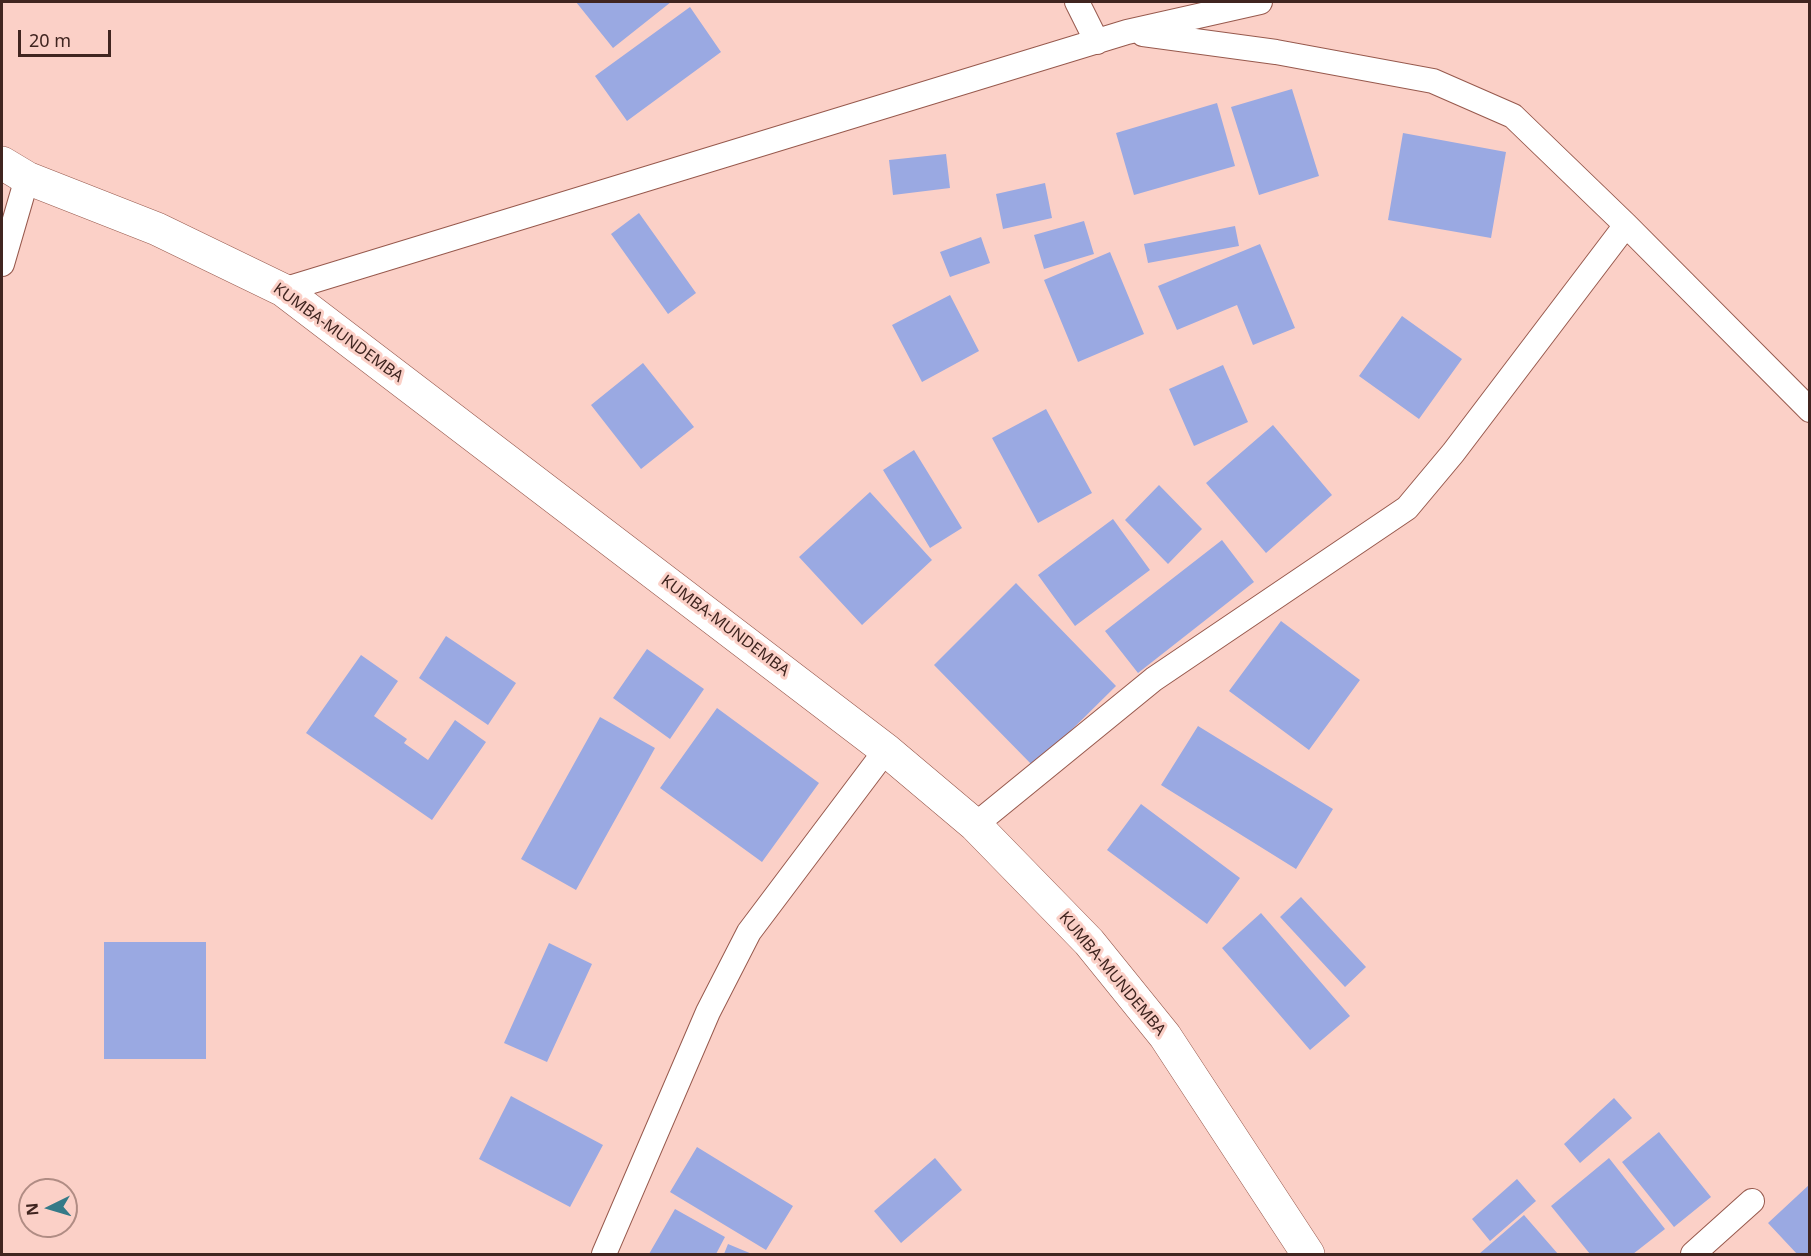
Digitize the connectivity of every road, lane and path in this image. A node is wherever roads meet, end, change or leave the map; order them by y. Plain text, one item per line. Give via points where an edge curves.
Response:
1 (1077, 2) edge
2 (1260, 2) edge
3 (1127, 32) junction
4 (1097, 42) junction
5 (14, 171) edge
6 (1626, 225) junction
7 (2, 264) edge
8 (283, 290) junction
9 (1809, 410) edge
10 (886, 750) junction
11 (975, 825) junction
12 (1752, 1201) dead end
13 (604, 1254) edge
14 (1308, 1254) edge
15 (1693, 1254) edge

1 - 4 street
2 - 3 street
3 - 4 street
3 - 6 street via 1276,52 1433,81 1513,116
4 - 8 street
5 - 7 street
5 - 8 highway, KUMBA-MUNDEMBA via 157,229
6 - 9 street
6 - 11 street via 1407,508 1154,679
8 - 10 highway, KUMBA-MUNDEMBA
10 - 11 highway, KUMBA-MUNDEMBA
10 - 13 street via 749,932 708,1012
11 - 14 highway, KUMBA-MUNDEMBA via 1089,942 1165,1036
12 - 15 street

